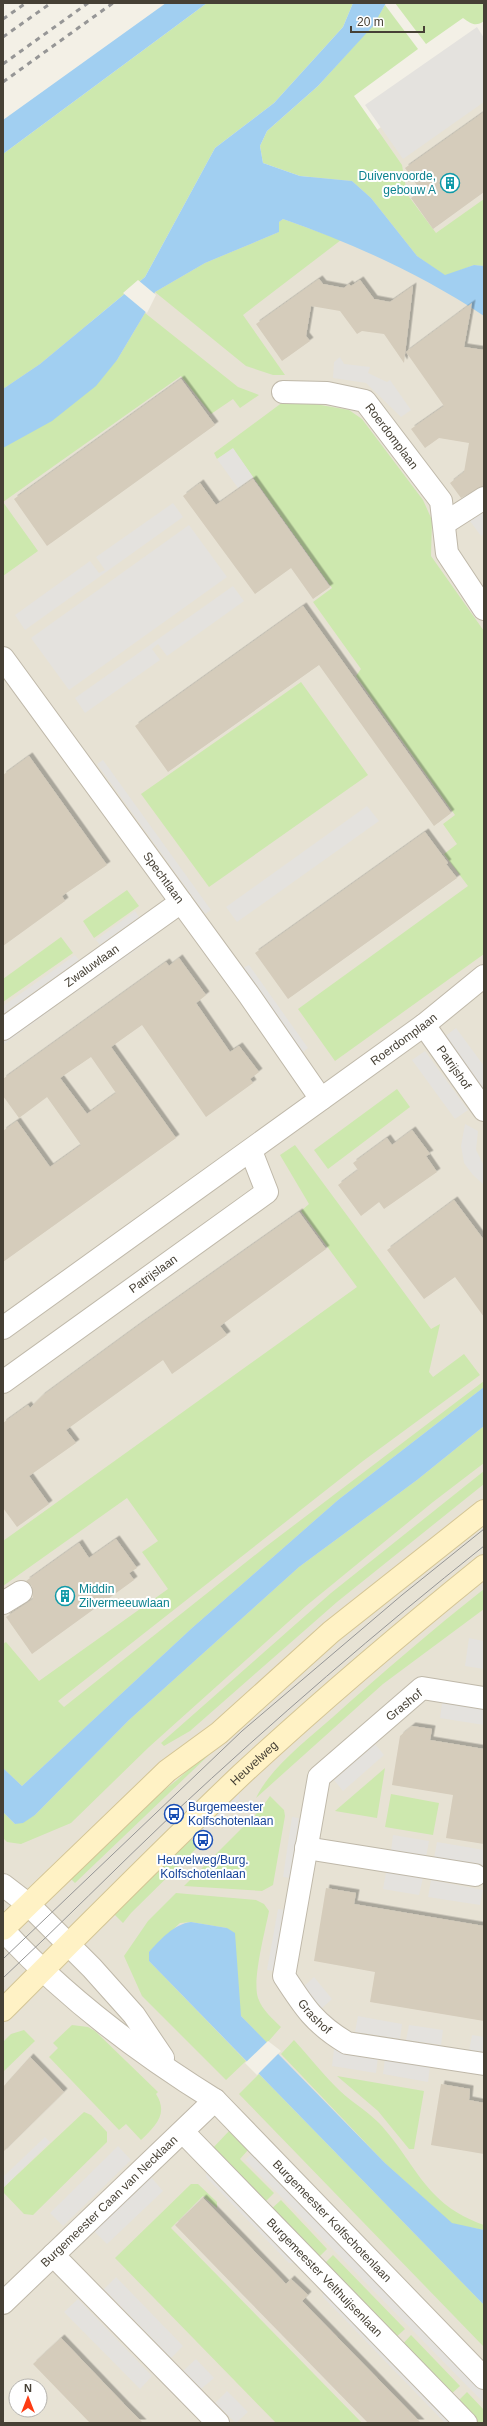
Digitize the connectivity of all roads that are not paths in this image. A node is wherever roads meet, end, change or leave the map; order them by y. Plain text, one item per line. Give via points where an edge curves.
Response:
1 (283, 392) dead end
2 (484, 498) edge
3 (445, 523) junction
4 (477, 585) edge
5 (484, 609) edge
6 (7, 672) edge
7 (181, 902) junction
8 (484, 976) edge
9 (424, 1025) junction
10 (3, 1029) edge
11 (321, 1098) junction
12 (484, 1110) edge
13 (251, 1151) junction
14 (3, 1328) edge
15 (3, 1382) edge
16 (484, 1511) edge
17 (484, 1566) edge
18 (484, 1698) edge
19 (306, 1848) junction
20 (475, 1875) dead end
21 (3, 1885) edge
22 (29, 1905) junction
23 (3, 1930) edge
24 (68, 1945) junction
25 (41, 1969) junction
26 (3, 2010) edge
27 (484, 2064) edge
28 (173, 2074) junction
29 (215, 2100) junction
30 (183, 2132) junction
31 (53, 2255) junction
32 (3, 2303) edge
33 (484, 2378) edge
34 (218, 2423) edge
35 (466, 2423) edge

1 - 3 street, Roerdomplaan via 327,392 365,401 440,501
2 - 3 street
3 - 4 street, Roerdomplaan via 447,553
4 - 5 street, Roerdomplaan
6 - 7 street, Spechtlaan
7 - 10 street, Zwaluwlaan
7 - 11 street, Spechtlaan
8 - 9 street, Roerdomplaan
9 - 11 street, Roerdomplaan
9 - 12 street, Patrijshof
11 - 13 street
13 - 14 street
13 - 15 street, Patrijslaan via 267,1192
16 - 22 main road via 331,1632 219,1733 167,1771
17 - 24 main road, Heuvelweg via 417,1620 242,1774
18 - 19 street, Grashof via 422,1688 319,1777
19 - 20 street
19 - 27 street, Grashof via 284,1976 306,2011 329,2032 347,2043
21 - 22 street, Burgemeester Kolfschotenlaan
22 - 23 main road
22 - 24 street, Burgemeester Kolfschotenlaan
23 - 25 street, Burgemeester Kolfschotenlaan
24 - 25 main road, Heuvelweg
24 - 28 street, Burgemeester Kolfschotenlaan via 134,2015
25 - 26 main road, Heuvelweg
25 - 28 street, Burgemeester Kolfschotenlaan
28 - 29 street, Burgemeester Kolfschotenlaan
29 - 30 street, Burgemeester Caan van Necklaan
29 - 33 street, Burgemeester Kolfschotenlaan
30 - 31 street, Burgemeester Caan van Necklaan
30 - 35 street, Burgemeester Velthuijsenlaan
31 - 32 street, Burgemeester Caan van Necklaan
31 - 34 street

